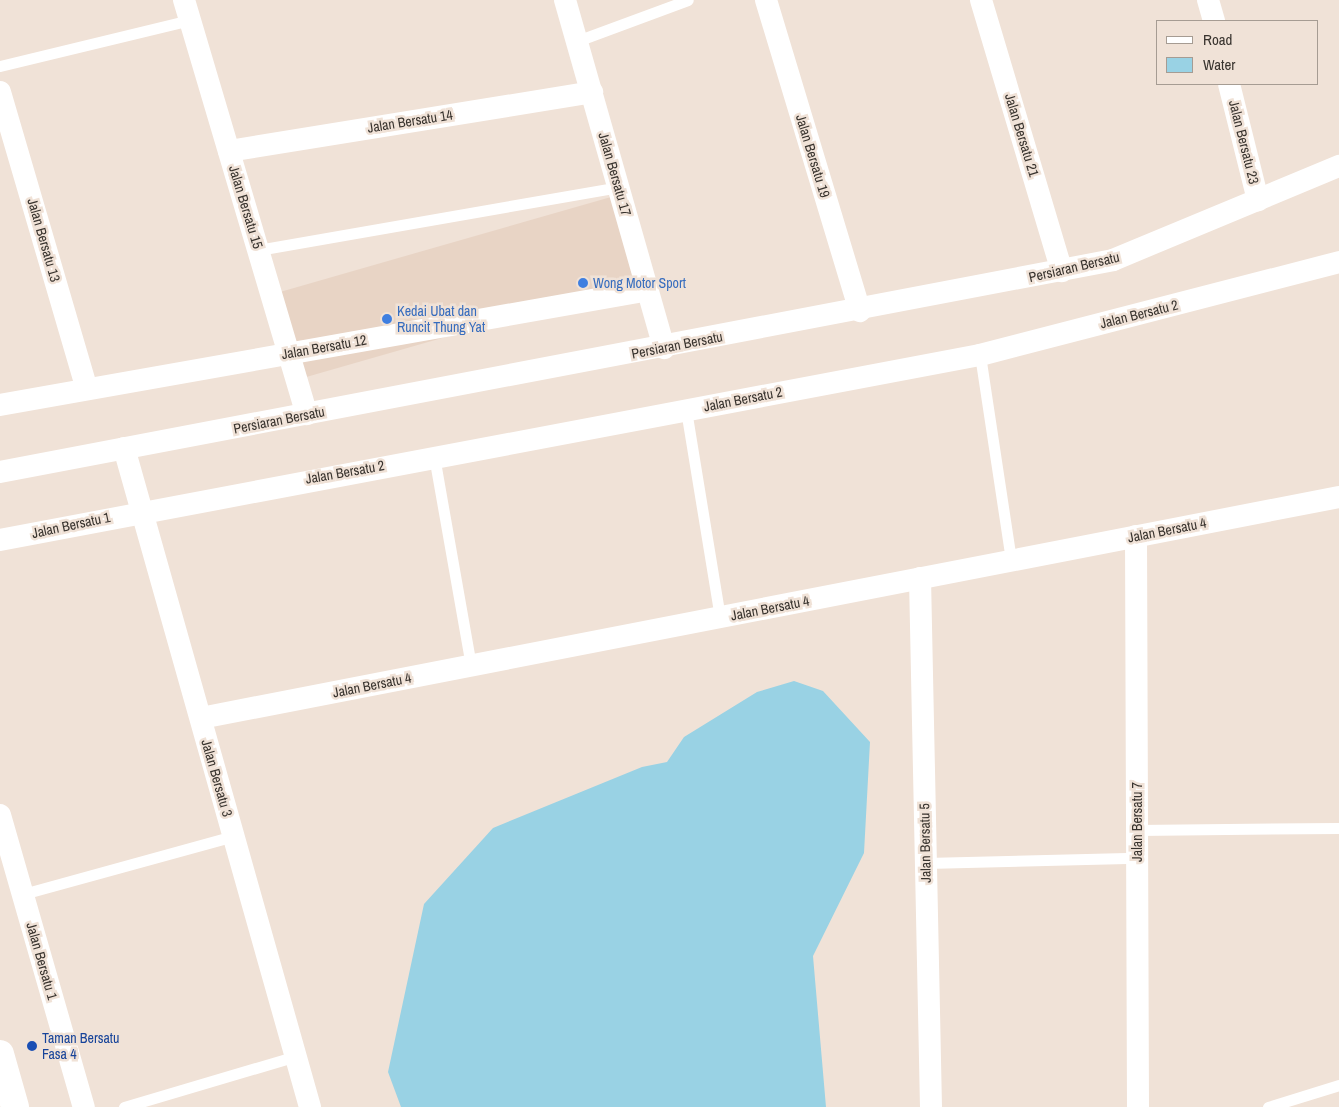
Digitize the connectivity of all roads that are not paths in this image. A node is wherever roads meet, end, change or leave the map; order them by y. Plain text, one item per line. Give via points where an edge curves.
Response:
1 (565, 0) edge
2 (688, 0) edge
3 (766, 0) edge
4 (982, 0) edge
5 (1208, 0) edge
6 (187, 10) edge
7 (1214, 20) edge
8 (577, 41) junction
9 (0, 66) edge
10 (1229, 85) edge
11 (0, 92) edge
12 (592, 92) junction
13 (229, 151) junction
14 (1339, 166) edge
15 (619, 187) junction
16 (1258, 200) junction
17 (258, 250) junction
18 (1339, 262) edge
19 (1062, 271) junction
20 (648, 290) junction
21 (860, 311) junction
22 (664, 348) junction
23 (289, 354) junction
24 (980, 355) junction
25 (87, 389) junction
26 (0, 405) edge
27 (686, 410) junction
28 (307, 414) junction
29 (124, 448) junction
30 (434, 456) junction
31 (0, 472) edge
32 (1339, 497) edge
33 (142, 510) junction
34 (1136, 536) junction
35 (0, 540) edge
36 (1011, 561) junction
37 (920, 578) junction
38 (720, 618) junction
39 (471, 666) junction
40 (201, 718) junction
41 (0, 815) edge
42 (1339, 828) edge
43 (1137, 830) junction
44 (234, 836) junction
45 (1137, 858) junction
46 (926, 863) junction
47 (23, 894) junction
48 (0, 1054) edge
49 (296, 1056) junction
50 (1339, 1085) edge
51 (16, 1107) edge
52 (84, 1107) edge
53 (124, 1107) edge
54 (310, 1107) edge
55 (931, 1107) edge
56 (1138, 1107) edge
57 (1268, 1107) edge

1 - 8 street, Jalan Bersatu 17
2 - 8 lane
3 - 21 street, Jalan Bersatu 19
4 - 19 street, Jalan Bersatu 21
5 - 7 street
6 - 9 lane
6 - 13 street, Jalan Bersatu 15
8 - 12 street, Jalan Bersatu 17
10 - 16 street, Jalan Bersatu 23
11 - 25 street, Jalan Bersatu 13
12 - 13 street, Jalan Bersatu 14
12 - 15 street, Jalan Bersatu 17
13 - 17 street, Jalan Bersatu 15
14 - 16 street, Persiaran Bersatu
15 - 17 lane
15 - 20 street, Jalan Bersatu 17
16 - 19 street, Persiaran Bersatu via 1161,243
17 - 23 street, Jalan Bersatu 15
18 - 24 street, Jalan Bersatu 2
19 - 21 street, Persiaran Bersatu
20 - 22 street, Jalan Bersatu 17
20 - 23 street, Jalan Bersatu 12
21 - 22 street, Persiaran Bersatu
22 - 28 street, Persiaran Bersatu
23 - 25 street, Jalan Bersatu 12
23 - 28 street, Jalan Bersatu 15
24 - 27 street, Jalan Bersatu 2
24 - 36 lane
25 - 26 street, Jalan Bersatu 12
27 - 30 street, Jalan Bersatu 2
27 - 38 lane
28 - 29 street, Persiaran Bersatu
29 - 31 street, Persiaran Bersatu
29 - 33 street, Jalan Bersatu 3
30 - 33 street, Jalan Bersatu 2
30 - 39 lane
32 - 34 street, Jalan Bersatu 4
33 - 35 street, Jalan Bersatu 1
33 - 40 street, Jalan Bersatu 3
34 - 36 street, Jalan Bersatu 4
34 - 43 street, Jalan Bersatu 7
36 - 37 street, Jalan Bersatu 4
37 - 38 street, Jalan Bersatu 4
37 - 46 street, Jalan Bersatu 5
38 - 39 street, Jalan Bersatu 4
39 - 40 street, Jalan Bersatu 4
40 - 44 street, Jalan Bersatu 3
41 - 47 street, Jalan Bersatu 1
42 - 43 lane
43 - 45 street, Jalan Bersatu 7
44 - 47 lane
44 - 49 street, Jalan Bersatu 3
45 - 46 lane
45 - 56 street, Jalan Bersatu 7
46 - 55 street, Jalan Bersatu 5
47 - 52 street, Jalan Bersatu 1
48 - 51 street
49 - 53 lane
49 - 54 street, Jalan Bersatu 3
50 - 57 lane

